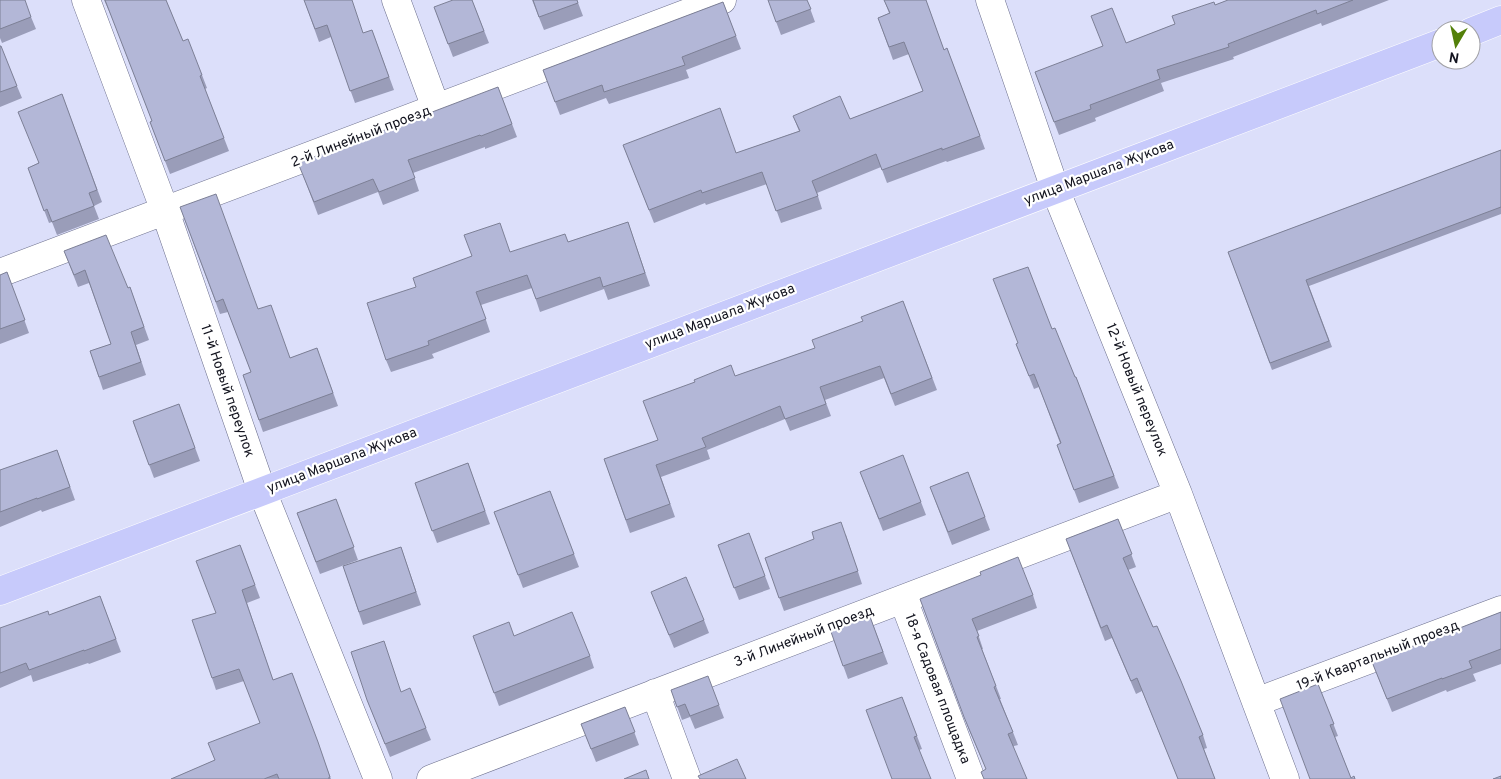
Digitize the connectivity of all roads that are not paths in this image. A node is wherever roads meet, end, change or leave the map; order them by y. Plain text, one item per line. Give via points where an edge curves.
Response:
1 (86, 0) edge
2 (396, 0) edge
3 (722, 0) edge
4 (990, 0) edge
5 (682, 7) edge
6 (1501, 20) edge
7 (1481, 28) edge
8 (1431, 47) edge
9 (436, 108) junction
10 (1055, 189) junction
11 (165, 211) junction
12 (0, 273) edge
13 (262, 492) junction
14 (1178, 494) junction
15 (0, 591) edge
16 (903, 599) junction
17 (1501, 610) edge
18 (655, 693) junction
19 (1256, 702) junction
20 (378, 779) edge
21 (431, 779) edge
22 (687, 779) edge
23 (971, 779) edge
24 (1285, 779) edge

1 - 11 street, 11-й Новый переулок
2 - 9 street
3 - 5 street, 2-й Линейный проезд
4 - 10 street, 12-й Новый переулок
5 - 9 street, 2-й Линейный проезд
6 - 7 main road
8 - 10 main road, улица Маршала Жукова
9 - 11 street, 2-й Линейный проезд
10 - 13 main road, улица Маршала Жукова
10 - 14 street, 12-й Новый переулок
11 - 12 street, 2-й Линейный проезд
11 - 13 street, 11-й Новый переулок
13 - 15 main road, улица Маршала Жукова
13 - 20 street, 11-й Новый переулок
14 - 16 street, 3-й Линейный проезд
14 - 19 street, 12-й Новый переулок
16 - 18 street, 3-й Линейный проезд
16 - 23 street, 18-я Садовая площадка
17 - 19 street, 19-й Квартальный проезд
18 - 21 street, 3-й Линейный проезд
18 - 22 street
19 - 24 street, 12-й Новый переулок

